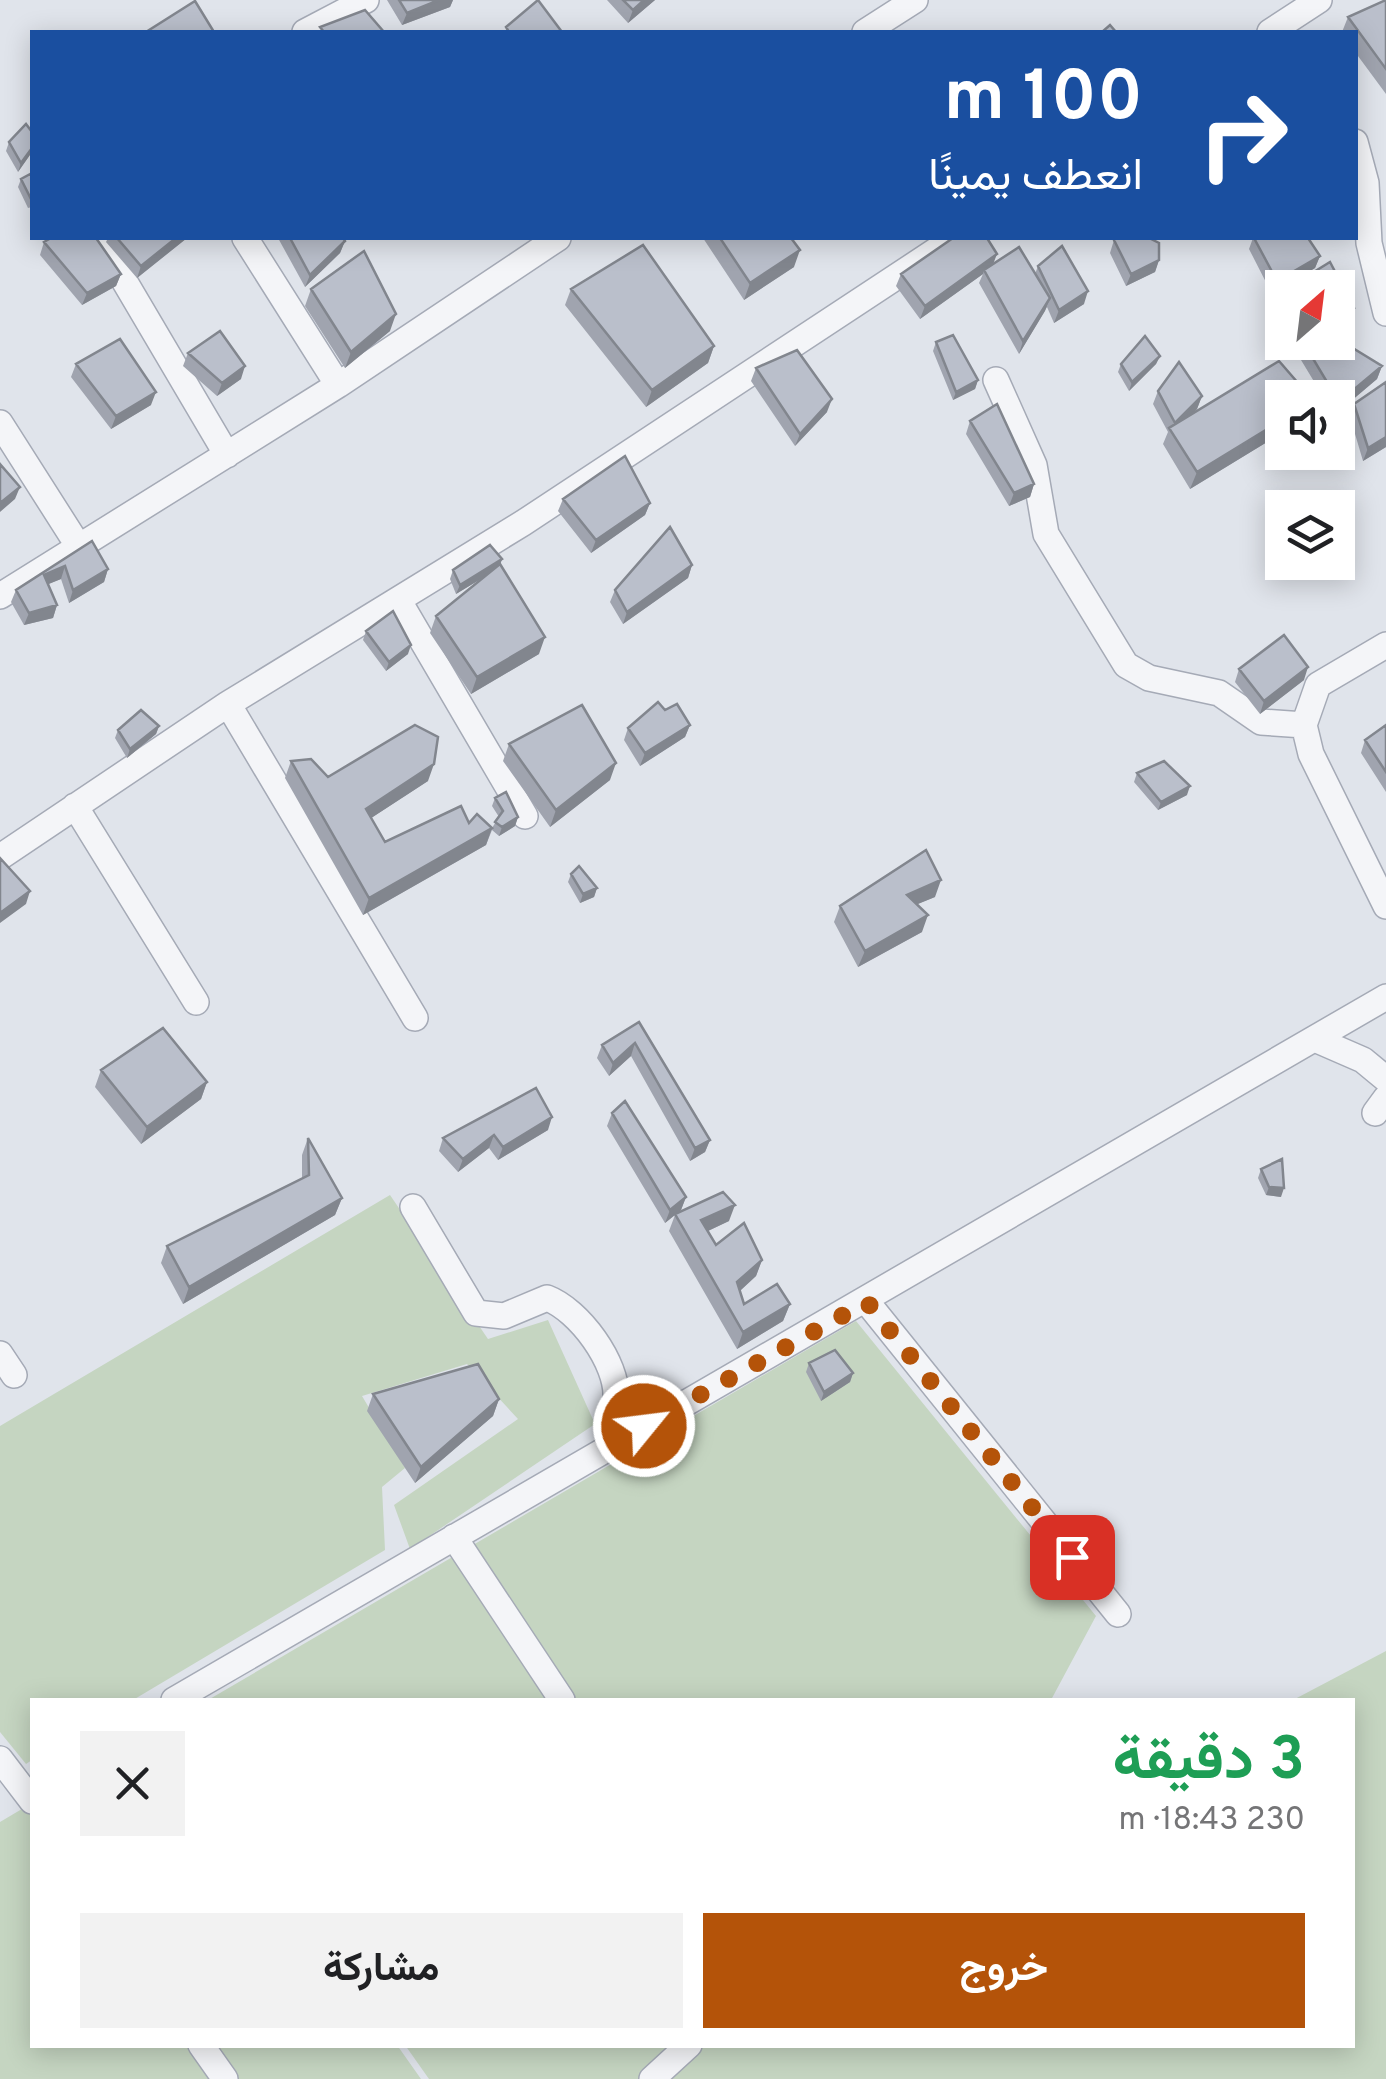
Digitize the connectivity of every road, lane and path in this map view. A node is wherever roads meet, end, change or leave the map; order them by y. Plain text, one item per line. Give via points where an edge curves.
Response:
1 (366, 0) edge
2 (915, 0) edge
3 (1319, 0) edge
4 (1281, 29) edge
5 (308, 30) edge
6 (868, 30) edge
7 (1358, 153) edge
8 (100, 240) edge
9 (247, 240) edge
10 (555, 240) edge
11 (953, 240) edge
12 (1386, 313) edge
13 (996, 380) dead end
14 (338, 385) junction
15 (0, 423) edge
16 (227, 454) junction
17 (79, 547) junction
18 (0, 596) edge
19 (399, 602) junction
20 (1386, 645) edge
21 (228, 704) junction
22 (1304, 725) junction
23 (76, 806) junction
24 (525, 816) dead end
25 (0, 856) edge
26 (1386, 906) edge
27 (1386, 997) edge
28 (196, 1002) dead end
29 (415, 1018) dead end
30 (1317, 1040) junction
31 (1386, 1079) edge
32 (413, 1207) dead end
33 (867, 1302) junction
34 (612, 1444) junction
35 (454, 1537) junction
36 (1118, 1614) dead end
37 (177, 1698) edge
38 (561, 1698) edge
39 (0, 1759) edge
40 (22, 1793) edge
41 (204, 2048) edge
42 (686, 2048) edge
43 (225, 2079) edge
44 (652, 2079) edge

1 - 5 street
2 - 6 street
3 - 4 street
7 - 12 street
8 - 16 street
9 - 14 street
10 - 14 street
11 - 19 street
13 - 22 street via 1034,465 1050,542 1126,666 1149,678 1219,693 1261,722
14 - 16 street
15 - 17 street
16 - 17 street
17 - 18 street
19 - 21 street
19 - 24 street
20 - 22 street via 1318,685
21 - 23 street
21 - 29 street
22 - 26 street via 1311,754
23 - 25 street
23 - 28 street
27 - 30 street
30 - 31 street via 1363,1060
30 - 33 street
32 - 34 street via 476,1313 504,1316 548,1298 575,1316 612,1374
33 - 34 street
33 - 36 street
34 - 35 street
35 - 37 street
35 - 38 street
39 - 40 street
41 - 43 street
42 - 44 street

